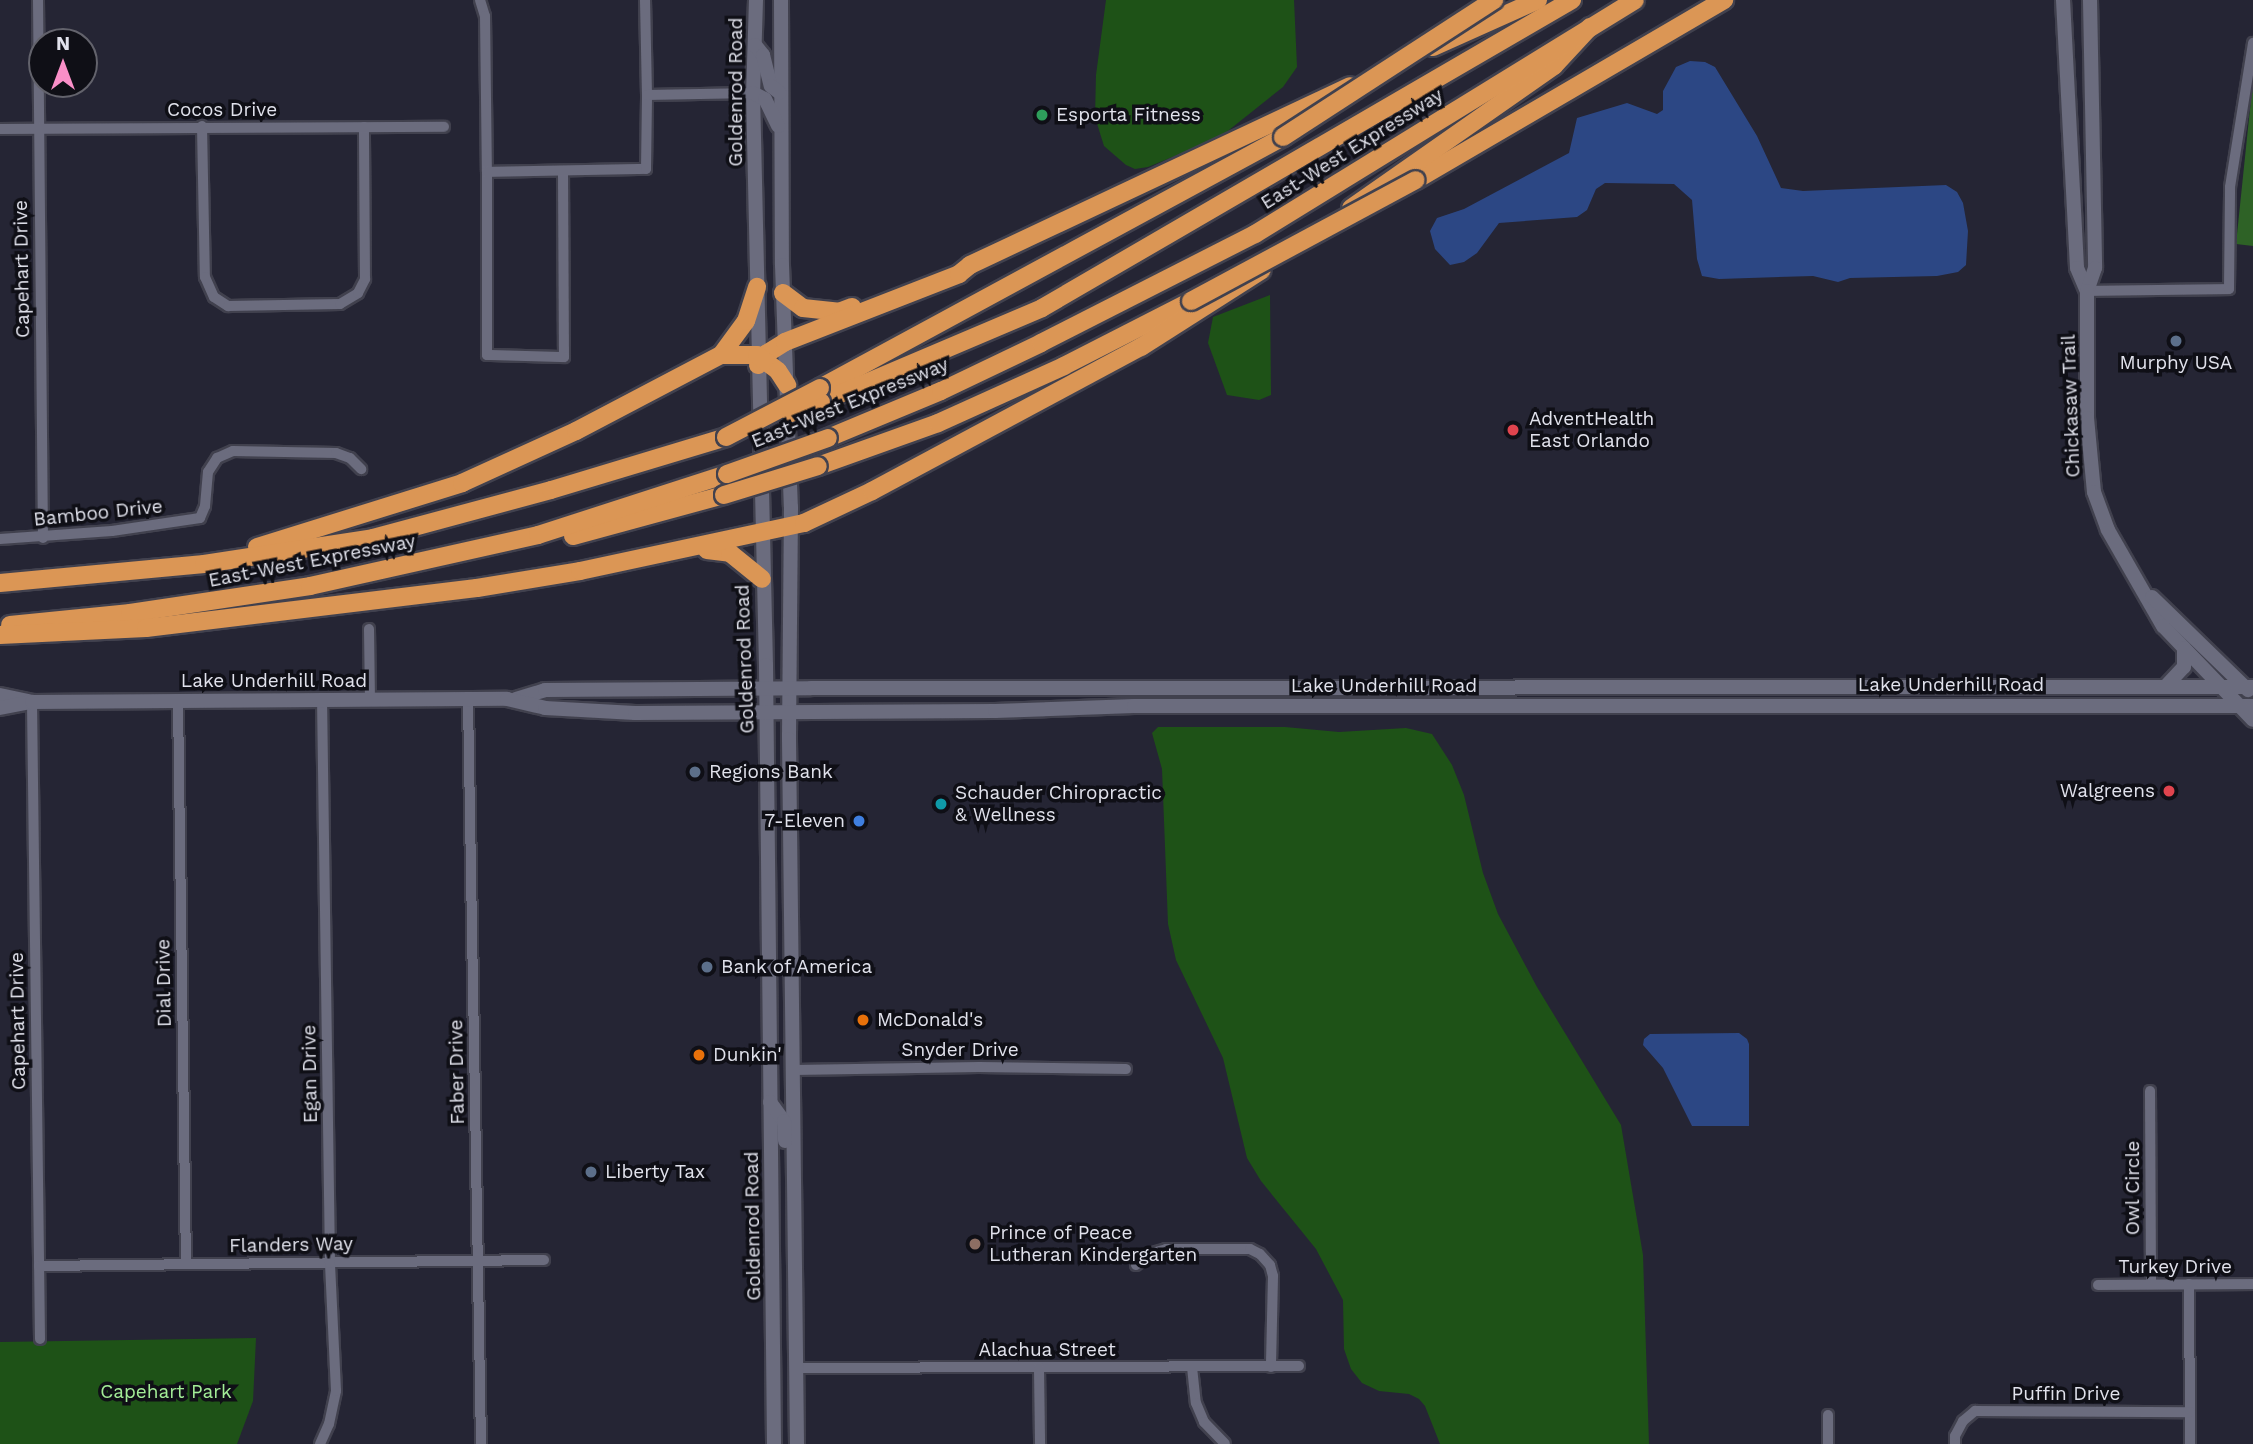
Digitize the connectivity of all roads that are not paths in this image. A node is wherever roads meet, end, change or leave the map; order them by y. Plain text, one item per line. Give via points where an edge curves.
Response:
1 (38, 0) edge
2 (480, 0) edge
3 (645, 0) edge
4 (756, 0) edge
5 (781, 0) edge
6 (1494, 0) edge
7 (1538, 0) edge
8 (1572, 0) edge
9 (1635, 0) edge
10 (1724, 0) edge
11 (2063, 0) edge
12 (2090, 0) edge
13 (1590, 27) junction
14 (2253, 43) edge
15 (755, 45) junction
16 (754, 93) junction
17 (780, 93) junction
18 (647, 95) junction
19 (202, 126) junction
20 (364, 127) junction
21 (444, 127) dead end
22 (0, 129) edge
23 (38, 129) junction
24 (781, 134) junction
25 (563, 171) junction
26 (487, 172) junction
27 (971, 265) junction
28 (757, 287) junction
29 (2088, 291) junction
30 (783, 293) junction
31 (785, 342) junction
32 (721, 355) junction
33 (759, 359) junction
34 (787, 385) junction
35 (821, 395) junction
36 (361, 470) dead end
37 (791, 526) junction
38 (761, 531) junction
39 (538, 536) junction
40 (43, 538) junction
41 (0, 539) edge
42 (692, 549) junction
43 (204, 564) junction
44 (762, 579) junction
45 (0, 583) edge
46 (2146, 592) junction
47 (0, 626) edge
48 (369, 629) dead end
49 (0, 635) edge
50 (2183, 648) junction
51 (1698, 686) junction
52 (1848, 686) junction
53 (2166, 686) junction
54 (2220, 686) junction
55 (1347, 687) junction
56 (1363, 687) junction
57 (789, 688) junction
58 (766, 689) junction
59 (2250, 689) edge
60 (0, 695) edge
61 (468, 699) junction
62 (516, 699) junction
63 (323, 700) junction
64 (370, 700) junction
65 (178, 701) junction
66 (32, 702) junction
67 (1807, 704) junction
68 (1654, 705) junction
69 (1355, 706) junction
70 (2246, 706) edge
71 (0, 708) edge
72 (767, 713) junction
73 (789, 713) junction
74 (2253, 720) edge
75 (769, 1008) junction
76 (1126, 1069) dead end
77 (794, 1070) junction
78 (2150, 1091) dead end
79 (771, 1102) junction
80 (794, 1182) junction
81 (544, 1260) dead end
82 (478, 1261) junction
83 (330, 1262) junction
84 (186, 1264) junction
85 (1136, 1265) dead end
86 (39, 1266) junction
87 (2151, 1284) junction
88 (2189, 1284) junction
89 (2253, 1284) edge
90 (2098, 1285) dead end
91 (773, 1303) junction
92 (40, 1339) dead end
93 (1298, 1366) dead end
94 (1192, 1367) junction
95 (1271, 1367) junction
96 (796, 1368) junction
97 (1039, 1368) junction
98 (774, 1384) junction
99 (2190, 1412) junction
100 (1828, 1415) dead end
101 (1955, 1440) edge
102 (320, 1444) edge
103 (481, 1444) edge
104 (774, 1444) edge
105 (795, 1444) edge
106 (1040, 1444) edge
107 (1225, 1444) edge
108 (1828, 1444) edge
109 (2190, 1444) edge

1 - 23 street, Capehart Drive
2 - 26 street via 485,16
3 - 18 street
4 - 15 street, Goldenrod Road
5 - 17 street
6 - 35 highway, bridge via 1283,137
7 - 27 highway
8 - 35 highway, East-West Expressway via 1042,308
9 - 13 highway, East-West Expressway
10 - 39 highway, bridge via 1416,180 1064,366 938,424 724,495 574,536
11 - 29 street, Chickasaw Trail via 2077,268
12 - 29 street, Chickasaw Trail via 2095,268
13 - 37 highway via 1554,66 1231,291 1141,347 872,491
13 - 39 highway, East-West Expressway, bridge via 1255,234 1041,343 828,438
14 - 29 street via 2230,187 2229,289
15 - 16 street, Goldenrod Road
15 - 17 street via 763,55 771,86
16 - 18 street
16 - 24 street via 768,103
16 - 28 street, Goldenrod Road
17 - 24 street
18 - 25 street via 646,169
19 - 20 street, Cocos Drive
19 - 20 street via 205,277 214,297 228,306 340,304 358,293 365,279
19 - 23 street, Cocos Drive
20 - 21 street, Cocos Drive
22 - 23 street, Cocos Drive
23 - 40 street, Capehart Drive
24 - 30 street
25 - 26 street
25 - 26 street via 564,357 487,355
27 - 30 highway via 952,268 839,312 803,307
27 - 31 highway
28 - 32 highway via 746,321
28 - 33 street, Goldenrod Road
29 - 46 street, Chickasaw Trail via 2091,479 2108,530
30 - 31 street
31 - 33 highway
31 - 34 street
32 - 33 highway
32 - 43 highway via 576,431 461,483
33 - 34 highway
33 - 38 street, Goldenrod Road
34 - 37 street
35 - 43 highway, East-West Expressway, bridge via 726,437 551,490 373,538
36 - 40 street, Bamboo Drive via 350,457 336,453 233,451 217,458 208,472 200,518
37 - 38 highway
37 - 57 street
38 - 42 highway
38 - 44 street, Goldenrod Road
39 - 47 highway, East-West Expressway via 260,595
40 - 41 street, Bamboo Drive
42 - 44 highway via 730,553
42 - 49 highway via 385,600 146,628
43 - 45 highway, East-West Expressway
44 - 58 street, Goldenrod Road
46 - 50 street, Chickasaw Trail via 2163,626
46 - 59 street, Chickasaw Trail
48 - 64 street
50 - 53 street via 2183,667
50 - 54 street, Chickasaw Trail
51 - 52 street, Lake Underhill Road
51 - 56 street, Lake Underhill Road
51 - 68 street
52 - 53 street, Lake Underhill Road
52 - 67 street
53 - 54 street, Lake Underhill Road
54 - 59 street, Lake Underhill Road
54 - 70 street, Chickasaw Trail
55 - 56 street, Lake Underhill Road
55 - 57 street, Lake Underhill Road
55 - 69 street
56 - 69 street
57 - 58 street, Lake Underhill Road
57 - 73 street
58 - 62 street, Lake Underhill Road via 545,690
58 - 72 street, Goldenrod Road
60 - 66 street, Lake Underhill Road
61 - 62 street, Lake Underhill Road
61 - 64 street, Lake Underhill Road
61 - 82 street, Faber Drive
62 - 72 street, Lake Underhill Road via 545,708 599,712
63 - 64 street, Lake Underhill Road
63 - 65 street, Lake Underhill Road
63 - 83 street, Egan Drive
65 - 66 street, Lake Underhill Road
65 - 84 street, Dial Drive
66 - 71 street, Lake Underhill Road
66 - 86 street, Capehart Drive
67 - 68 street, Lake Underhill Road
67 - 70 street, Lake Underhill Road
68 - 69 street, Lake Underhill Road
69 - 73 street, Lake Underhill Road
70 - 74 street, Chickasaw Trail
72 - 73 street, Lake Underhill Road
72 - 75 street, Goldenrod Road
73 - 77 street
75 - 77 street via 778,1030 778,1051
75 - 79 street, Goldenrod Road
76 - 77 street, Snyder Drive
77 - 80 street
78 - 87 street, Owl Circle
79 - 80 street via 784,1121 785,1177
79 - 91 street, Goldenrod Road
80 - 96 street
81 - 82 street, Flanders Way
82 - 83 street, Flanders Way
82 - 103 street, Faber Drive
83 - 84 street, Flanders Way
83 - 102 street, Egan Drive via 336,1391
84 - 86 street, Flanders Way
85 - 95 street via 1149,1254 1166,1249 1250,1249 1260,1254 1273,1276
86 - 92 street, Capehart Drive
87 - 88 street, Turkey Drive
87 - 90 street, Turkey Drive
88 - 89 street, Turkey Drive
88 - 99 street
91 - 96 street via 782,1327 781,1348
91 - 98 street, Goldenrod Road
93 - 95 street, Alachua Street
94 - 95 street, Alachua Street
94 - 97 street, Alachua Street
94 - 107 street via 1196,1403 1204,1422
96 - 97 street, Alachua Street
96 - 105 street
97 - 106 street
98 - 104 street, Goldenrod Road
98 - 105 street via 787,1398 788,1428
99 - 101 street, Puffin Drive via 1975,1411 1963,1420
99 - 109 street
100 - 108 street

